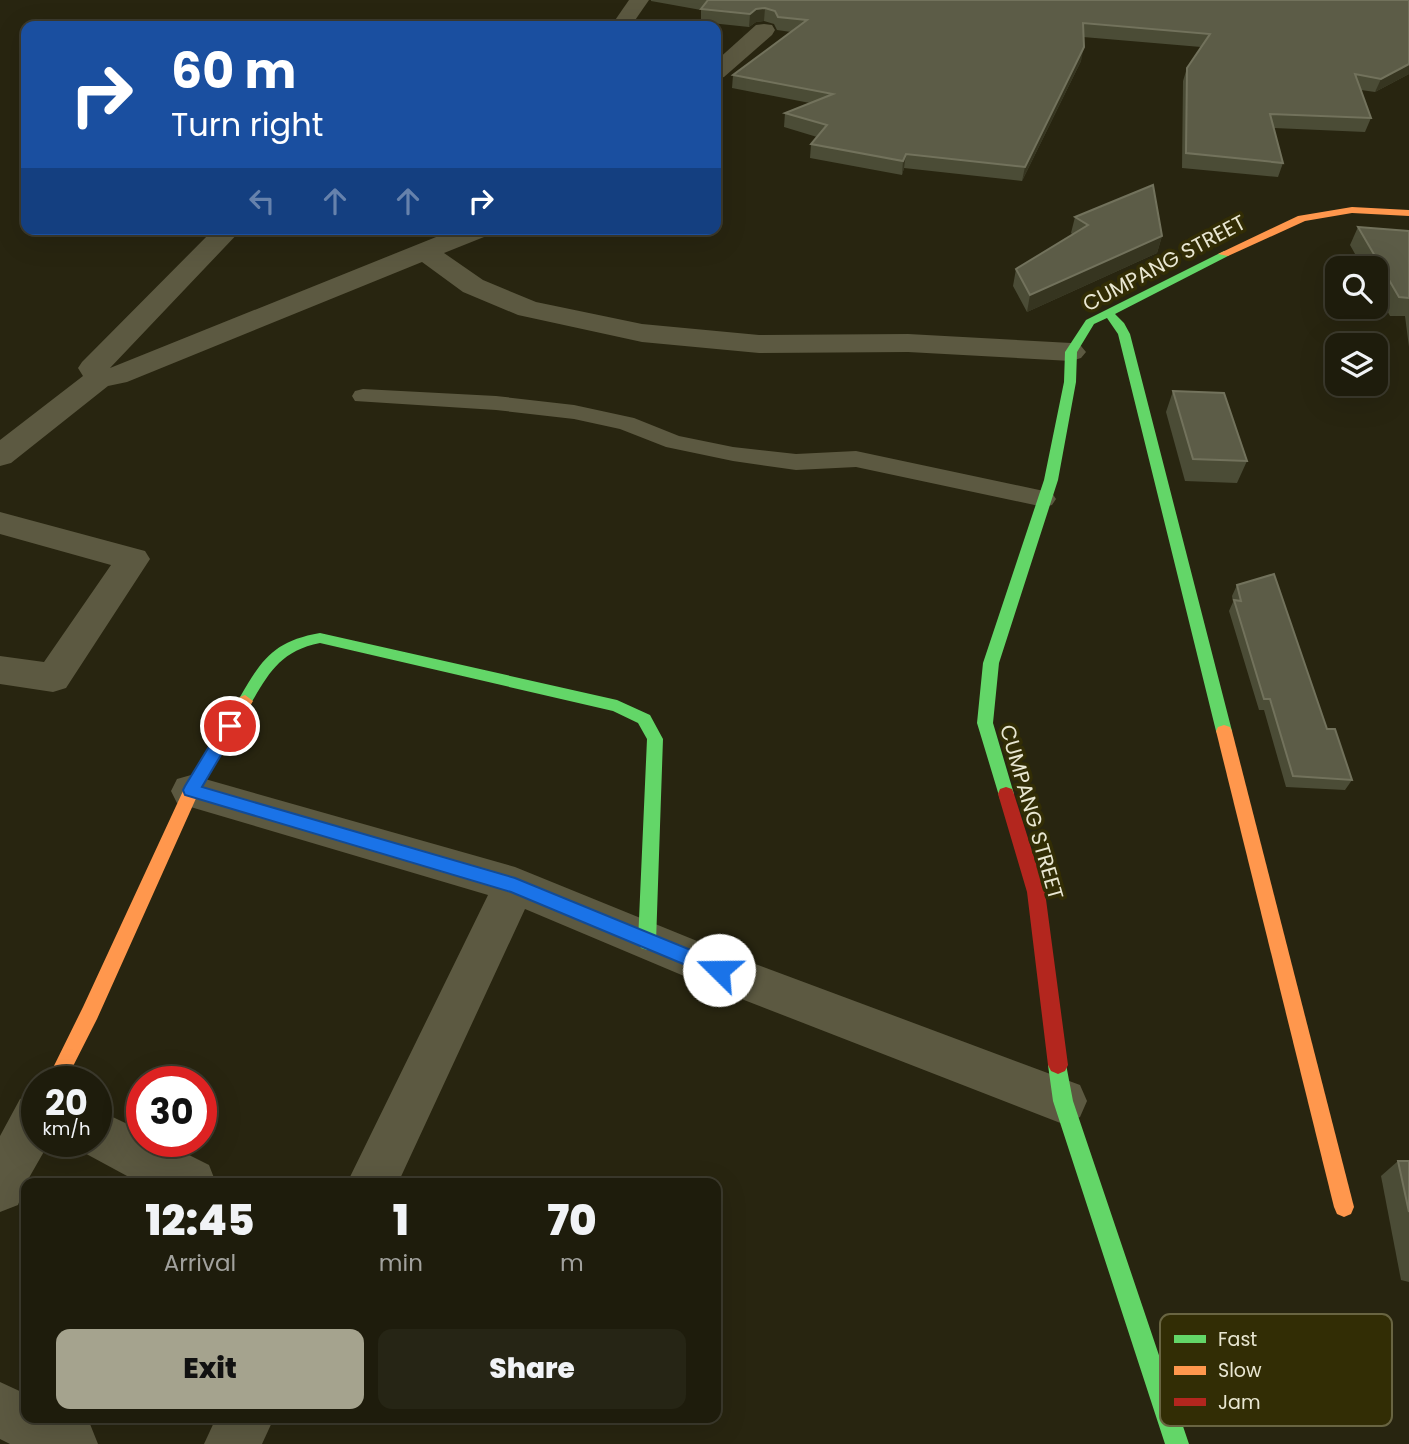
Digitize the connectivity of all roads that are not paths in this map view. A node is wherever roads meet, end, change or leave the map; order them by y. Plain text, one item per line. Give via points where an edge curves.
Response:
1 (639, 0) edge
2 (624, 21) edge
3 (764, 30) dead end
4 (721, 68) edge
5 (1409, 213) edge
6 (223, 235) edge
7 (465, 235) edge
8 (424, 251) junction
9 (1108, 313) junction
10 (1071, 352) junction
11 (99, 378) junction
12 (363, 396) dead end
13 (0, 456) edge
14 (1044, 499) junction
15 (0, 523) edge
16 (0, 670) edge
17 (191, 790) junction
18 (515, 885) junction
19 (648, 942) junction
20 (63, 1066) edge
21 (1063, 1101) junction
22 (112, 1141) edge
23 (21, 1147) edge
24 (182, 1178) edge
25 (374, 1178) edge
26 (0, 1187) edge
27 (1344, 1207) dead end
28 (1160, 1393) edge
29 (0, 1410) edge
30 (21, 1420) edge
31 (27, 1423) edge
32 (243, 1423) edge
33 (1171, 1426) edge
34 (70, 1444) edge
35 (232, 1444) edge
36 (1177, 1444) edge

1 - 2 street
3 - 4 street
5 - 9 street, CUMPANG STREET via 1352,210 1302,218
6 - 11 street via 93,368
7 - 8 street
8 - 10 street via 473,286 528,309 642,333 759,344 908,343
8 - 11 street via 116,376
9 - 10 street, CUMPANG STREET via 1090,322
9 - 27 street via 1124,334
10 - 14 street, CUMPANG STREET via 1070,382
11 - 13 street
12 - 14 lane via 574,412 733,454 796,462 856,459
14 - 21 street, CUMPANG STREET via 991,663 985,723 1036,892
15 - 16 street via 134,559 53,678
17 - 18 street
17 - 19 street via 268,662 281,648 302,640 320,638 617,706 644,719 655,739
17 - 20 street
18 - 19 street
18 - 25 street
19 - 21 street
21 - 28 street, CUMPANG STREET
22 - 24 street
23 - 26 street
29 - 30 street
31 - 34 street
32 - 35 street
33 - 36 street, CUMPANG STREET

